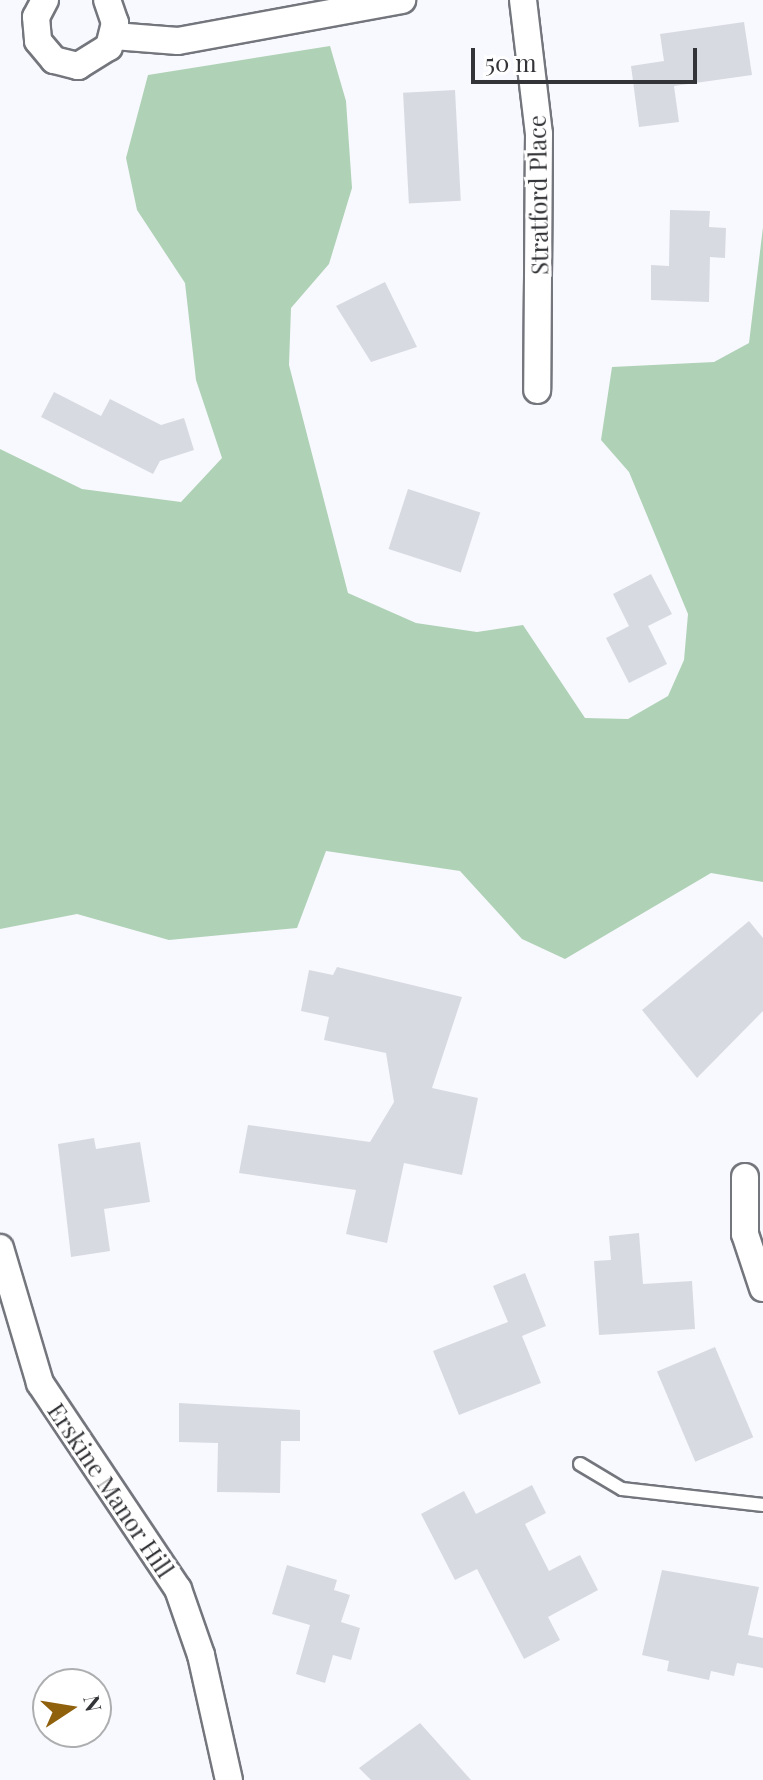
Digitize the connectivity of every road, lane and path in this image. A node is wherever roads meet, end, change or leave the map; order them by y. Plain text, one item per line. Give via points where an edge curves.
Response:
1 (45, 0) edge
2 (107, 0) edge
3 (402, 0) edge
4 (523, 0) edge
5 (114, 36) junction
6 (537, 390) dead end
7 (745, 1177) dead end
8 (0, 1248) edge
9 (763, 1288) edge
10 (580, 1464) dead end
11 (763, 1505) edge
12 (229, 1780) edge

1 - 5 street via 35,29 54,60 90,63
2 - 5 street
3 - 5 street via 178,41
4 - 6 street, Stratford Place via 539,134
7 - 9 street via 745,1234
8 - 12 street, Erskine Manor Hill via 40,1383 178,1589 201,1655
10 - 11 lane via 622,1489

